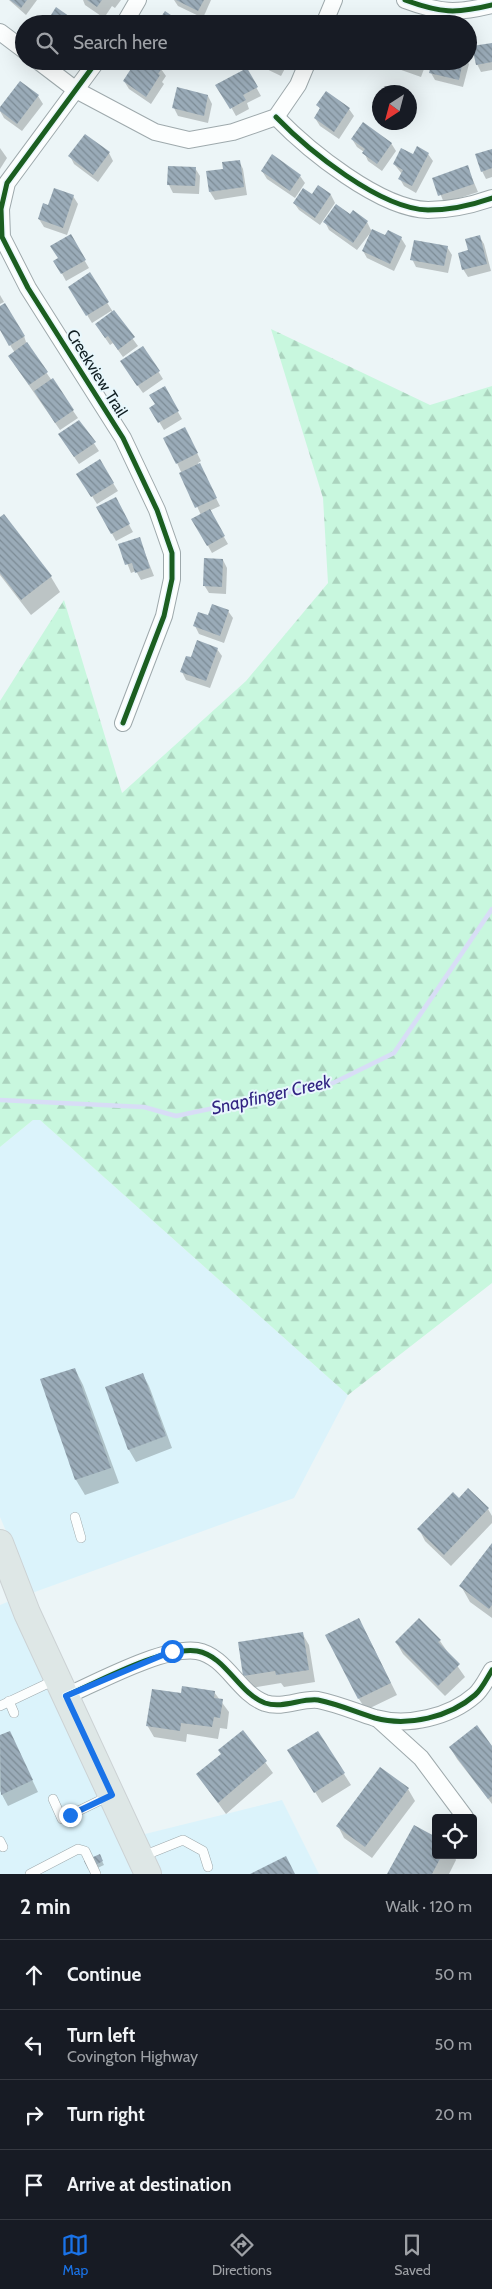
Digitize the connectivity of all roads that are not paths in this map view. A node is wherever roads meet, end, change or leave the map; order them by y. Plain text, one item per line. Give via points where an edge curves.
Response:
1 (138, 0) edge
2 (334, 0) edge
3 (406, 0) edge
4 (492, 5) edge
5 (129, 15) edge
6 (328, 15) edge
7 (0, 32) edge
8 (15, 43) edge
9 (50, 70) edge
10 (90, 70) edge
11 (304, 70) edge
12 (76, 90) junction
13 (276, 116) junction
14 (492, 198) edge
15 (123, 723) dead end
16 (75, 1517) dead end
17 (81, 1538) dead end
18 (0, 1544) edge
19 (492, 1670) edge
20 (61, 1688) junction
21 (4, 1704) edge
22 (14, 1713) dead end
23 (378, 1719) junction
24 (112, 1795) junction
25 (53, 1799) dead end
26 (463, 1814) edge
27 (144, 1866) edge
28 (208, 1867) dead end
29 (30, 1874) edge
30 (96, 1874) edge

1 - 5 street
2 - 6 street
3 - 4 street via 435,11 467,11
7 - 8 street
9 - 12 street
10 - 12 street, Creekview Trail
11 - 13 street via 298,85
12 - 13 street via 155,132 189,140 233,132
12 - 15 street, Creekview Trail via 7,183 1,208 2,237 28,288 123,438 172,553 172,579 164,616
13 - 14 street via 296,137 364,187 392,201 427,210 469,206
16 - 17 lane
18 - 20 main road
19 - 23 street via 475,1695 438,1717 420,1721
20 - 21 lane
20 - 23 street via 172,1651 198,1651 213,1658 252,1695 266,1703 286,1705 314,1700 333,1703
20 - 24 main road
21 - 22 lane
23 - 26 street via 422,1758
24 - 25 lane via 66,1817
24 - 27 main road
27 - 28 lane via 183,1840 203,1850
29 - 30 lane via 78,1850 86,1851

